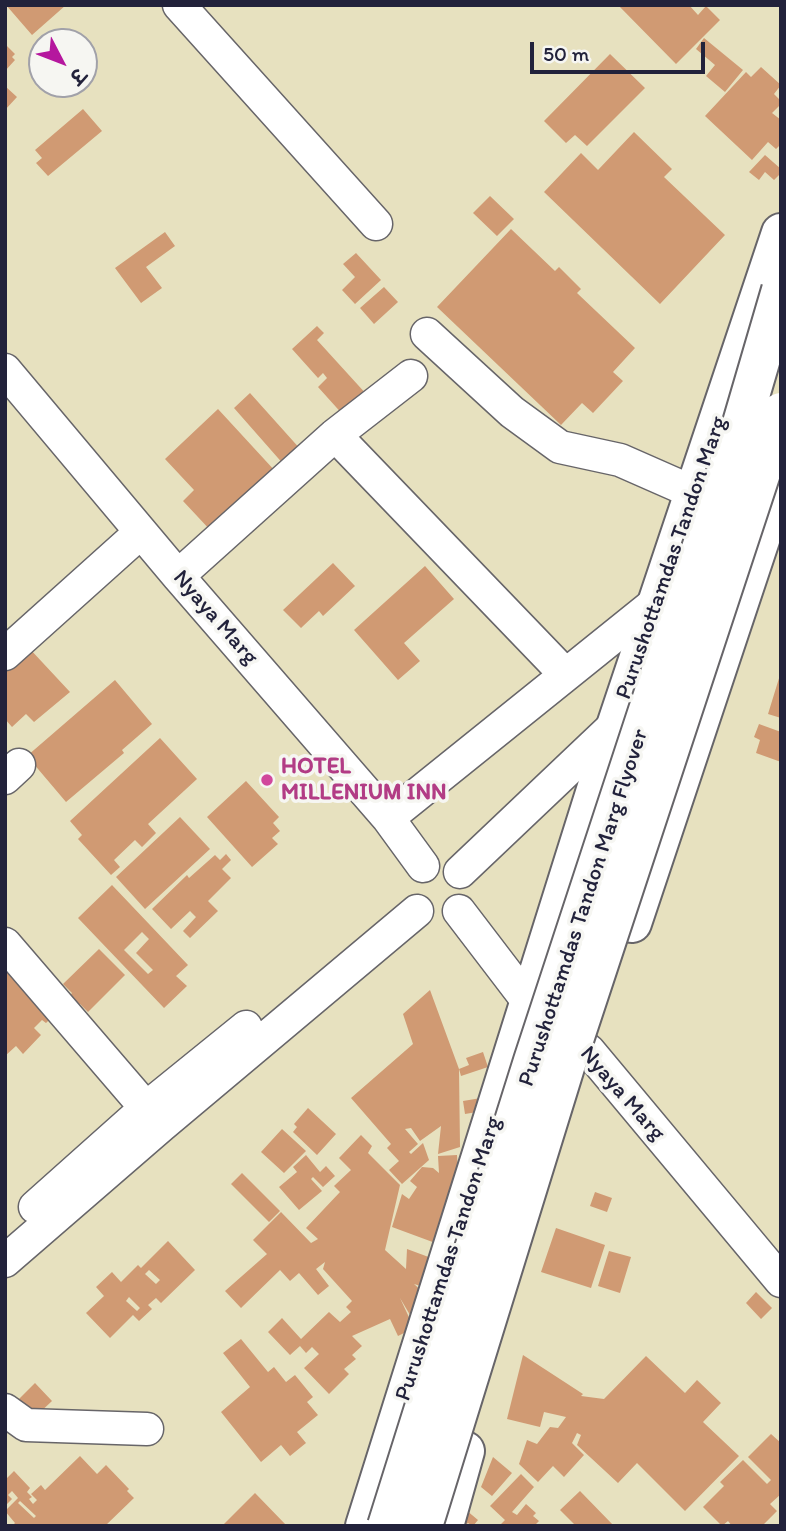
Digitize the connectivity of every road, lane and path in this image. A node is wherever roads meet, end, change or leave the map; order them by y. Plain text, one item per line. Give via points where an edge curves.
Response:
1 (179, 5) edge
2 (376, 224) dead end
3 (781, 233) edge
4 (781, 290) edge
5 (427, 334) dead end
6 (5, 370) edge
7 (411, 376) dead end
8 (781, 412) edge
9 (335, 435) junction
10 (781, 477) edge
11 (695, 493) junction
12 (141, 532) junction
13 (178, 576) junction
14 (659, 600) junction
15 (5, 654) edge
16 (565, 674) junction
17 (617, 723) junction
18 (388, 818) junction
19 (423, 866) junction
20 (460, 872) junction
21 (413, 904) junction
22 (460, 911) junction
23 (5, 944) edge
24 (530, 1004) junction
25 (589, 1051) junction
26 (146, 1108) junction
27 (6, 1252) edge
28 (781, 1281) edge
29 (5, 1410) edge
30 (147, 1429) dead end
31 (365, 1526) edge
32 (387, 1526) edge
33 (423, 1526) edge
34 (444, 1526) edge

1 - 2 street
3 - 11 main road, Purushottamdas Tandon Marg
4 - 32 main road, Purushottamdas Tandon Marg Flyover, bridge
5 - 11 street via 512,411 560,447 620,460
6 - 12 street, Nyaya Marg
7 - 9 street
8 - 33 main road, Purushottamdas Tandon Marg Flyover, bridge via 565,1068
9 - 13 street
9 - 16 street
10 - 25 main road
11 - 14 main road, Purushottamdas Tandon Marg
12 - 13 street, Nyaya Marg
12 - 15 street
13 - 18 street, Nyaya Marg
14 - 16 street
14 - 17 main road, Purushottamdas Tandon Marg
16 - 18 street
17 - 20 street
17 - 24 main road, Purushottamdas Tandon Marg
18 - 19 street, Nyaya Marg
19 - 20 street via 447,863
19 - 21 street via 412,879
20 - 22 street via 468,892
21 - 22 street via 425,917 443,920
21 - 26 street
21 - 27 street via 162,1126
22 - 24 street, Nyaya Marg
23 - 26 street
24 - 25 street, Nyaya Marg
24 - 31 main road, Purushottamdas Tandon Marg
25 - 28 street, Nyaya Marg
25 - 34 main road
26 - 27 street
29 - 30 street via 26,1425

